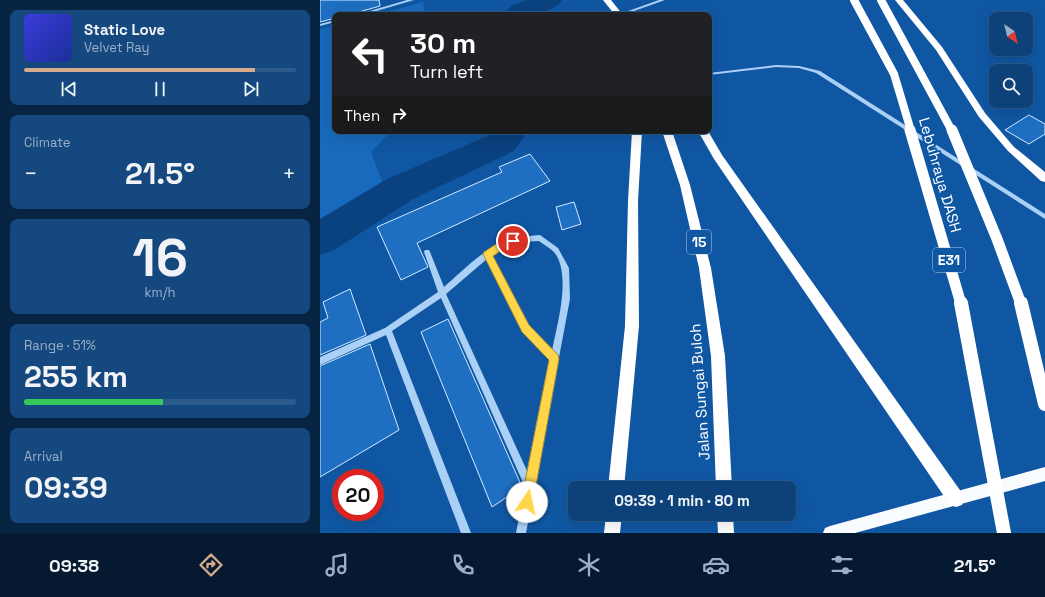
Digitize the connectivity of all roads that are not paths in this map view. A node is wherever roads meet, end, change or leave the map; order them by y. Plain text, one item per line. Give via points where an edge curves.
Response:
1 (412, 0) edge
2 (663, 0) edge
3 (854, 0) edge
4 (881, 0) edge
5 (899, 0) edge
6 (610, 3) edge
7 (369, 12) edge
8 (617, 12) edge
9 (628, 12) edge
10 (332, 22) edge
11 (320, 25) edge
12 (712, 74) edge
13 (637, 134) edge
14 (667, 134) edge
15 (705, 134) edge
16 (1045, 178) edge
17 (1045, 217) edge
18 (427, 252) dead end
19 (488, 254) junction
20 (442, 293) junction
21 (388, 330) junction
22 (554, 359) junction
23 (320, 362) edge
24 (1045, 404) edge
25 (1045, 474) edge
26 (617, 481) edge
27 (724, 481) edge
28 (530, 487) junction
29 (956, 499) junction
30 (613, 521) edge
31 (725, 521) edge
32 (466, 533) edge
33 (521, 533) edge
34 (612, 533) edge
35 (726, 533) edge
36 (830, 533) edge
37 (1004, 533) edge

1 - 7 street
2 - 9 street
3 - 37 highway, Lebuhraya DASH / E31, bridge via 894,74 963,310
4 - 24 highway, Lebuhraya DASH, bridge via 949,123 994,232 1023,308
5 - 16 highway via 939,49 982,115 1011,149
6 - 8 highway
10 - 11 street
12 - 17 street via 776,66 799,67 818,72
13 - 26 highway via 633,201 632,326
14 - 27 highway, Jalan Sungai Buloh / 15 via 685,186 705,268 718,356
15 - 29 highway via 718,157
18 - 20 street
19 - 20 street
19 - 22 street via 526,329
19 - 22 street via 504,244 528,238 540,238 556,250 565,268 566,299
20 - 21 street
20 - 28 street
21 - 23 street
21 - 32 street
22 - 28 street
25 - 29 main road
28 - 33 street
29 - 36 main road
30 - 34 highway
31 - 35 highway

